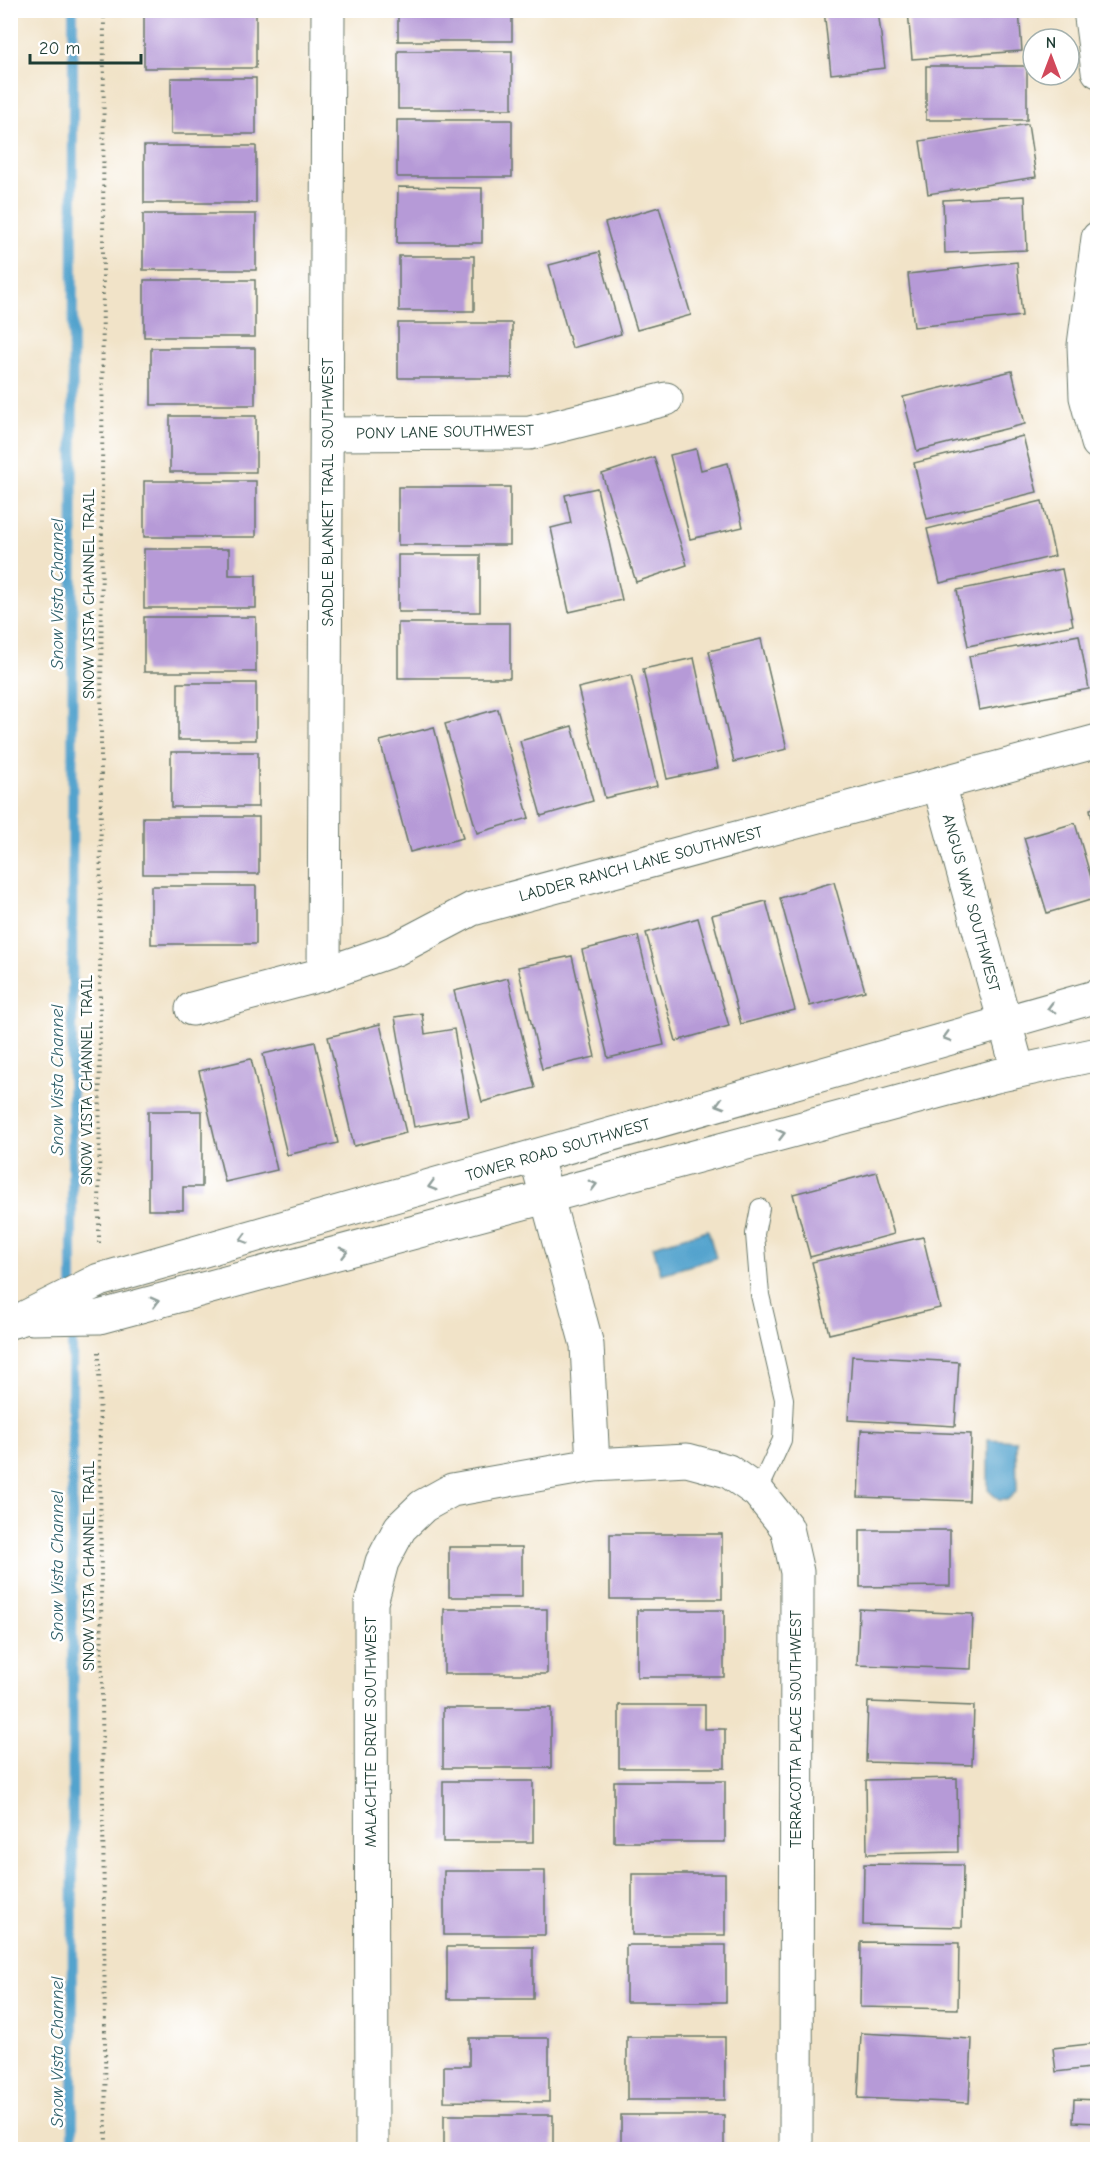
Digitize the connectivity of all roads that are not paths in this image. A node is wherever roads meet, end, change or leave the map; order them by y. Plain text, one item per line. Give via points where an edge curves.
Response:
1 (328, 10) edge
2 (1090, 10) edge
3 (1098, 71) edge
4 (1098, 238) edge
5 (666, 399) dead end
6 (328, 434) junction
7 (1098, 443) edge
8 (1098, 741) edge
9 (939, 784) junction
10 (324, 974) junction
11 (1098, 996) edge
12 (192, 1009) dead end
13 (1004, 1021) junction
14 (1098, 1054) edge
15 (1018, 1070) junction
16 (536, 1157) junction
17 (548, 1198) junction
18 (760, 1208) dead end
19 (17, 1320) edge
20 (593, 1465) junction
21 (758, 1492) junction
22 (372, 2150) edge
23 (796, 2150) edge

1 - 6 street, SADDLE BLANKET TRAIL SOUTHWEST
2 - 3 street
4 - 7 street via 1084,345 1086,397
5 - 6 street, PONY LANE SOUTHWEST via 530,433
6 - 10 street, SADDLE BLANKET TRAIL SOUTHWEST
8 - 9 street, LADDER RANCH LANE SOUTHWEST
9 - 10 street, LADDER RANCH LANE SOUTHWEST via 472,909 396,949
9 - 13 street, ANGUS WAY SOUTHWEST
10 - 12 street, LADDER RANCH LANE SOUTHWEST
11 -> 13 street, TOWER ROAD SOUTHWEST
13 - 15 street, ANGUS WAY SOUTHWEST
13 -> 16 street, TOWER ROAD SOUTHWEST
14 - 15 street, TOWER ROAD SOUTHWEST
17 -> 15 street, TOWER ROAD SOUTHWEST
16 - 17 street
16 -> 19 street, TOWER ROAD SOUTHWEST via 92,1283
19 -> 17 street, TOWER ROAD SOUTHWEST via 99,1317
17 - 20 street via 587,1345
18 - 21 lane via 755,1234 760,1295 784,1399 782,1440
20 - 21 street, TERRACOTTA PLACE SOUTHWEST via 687,1460 728,1472
20 - 22 street, MALACHITE DRIVE SOUTHWEST via 452,1490 423,1506 400,1528 382,1562 371,1603
21 - 23 street, TERRACOTTA PLACE SOUTHWEST via 787,1528 797,1572

